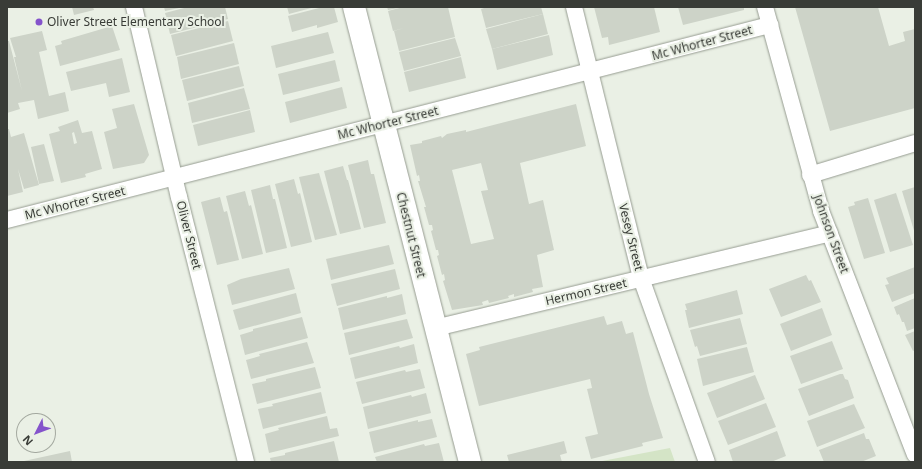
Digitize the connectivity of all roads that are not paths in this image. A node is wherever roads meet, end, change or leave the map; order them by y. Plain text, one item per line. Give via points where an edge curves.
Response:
1 (134, 7) edge
2 (354, 7) edge
3 (574, 7) edge
4 (765, 7) edge
5 (770, 25) junction
6 (590, 72) junction
7 (383, 124) junction
8 (915, 142) edge
9 (810, 176) junction
10 (175, 178) junction
11 (7, 220) edge
12 (830, 233) junction
13 (641, 278) junction
14 (435, 328) junction
15 (915, 455) edge
16 (246, 462) edge
17 (470, 462) edge
18 (707, 462) edge

1 - 10 street, Oliver Street
2 - 7 street, Chestnut Street
3 - 6 street, Vesey Street
4 - 5 street, Johnson Street
5 - 6 street, Mc Whorter Street
5 - 9 street, Johnson Street
6 - 7 street, Mc Whorter Street
6 - 13 street, Vesey Street
7 - 10 street, Mc Whorter Street
7 - 14 street, Chestnut Street
8 - 9 street
9 - 12 street, Johnson Street
10 - 11 street, Mc Whorter Street
10 - 16 street, Oliver Street
12 - 13 street, Hermon Street
12 - 15 street, Johnson Street
13 - 14 street, Hermon Street
13 - 18 street, Vesey Street
14 - 17 street, Chestnut Street

